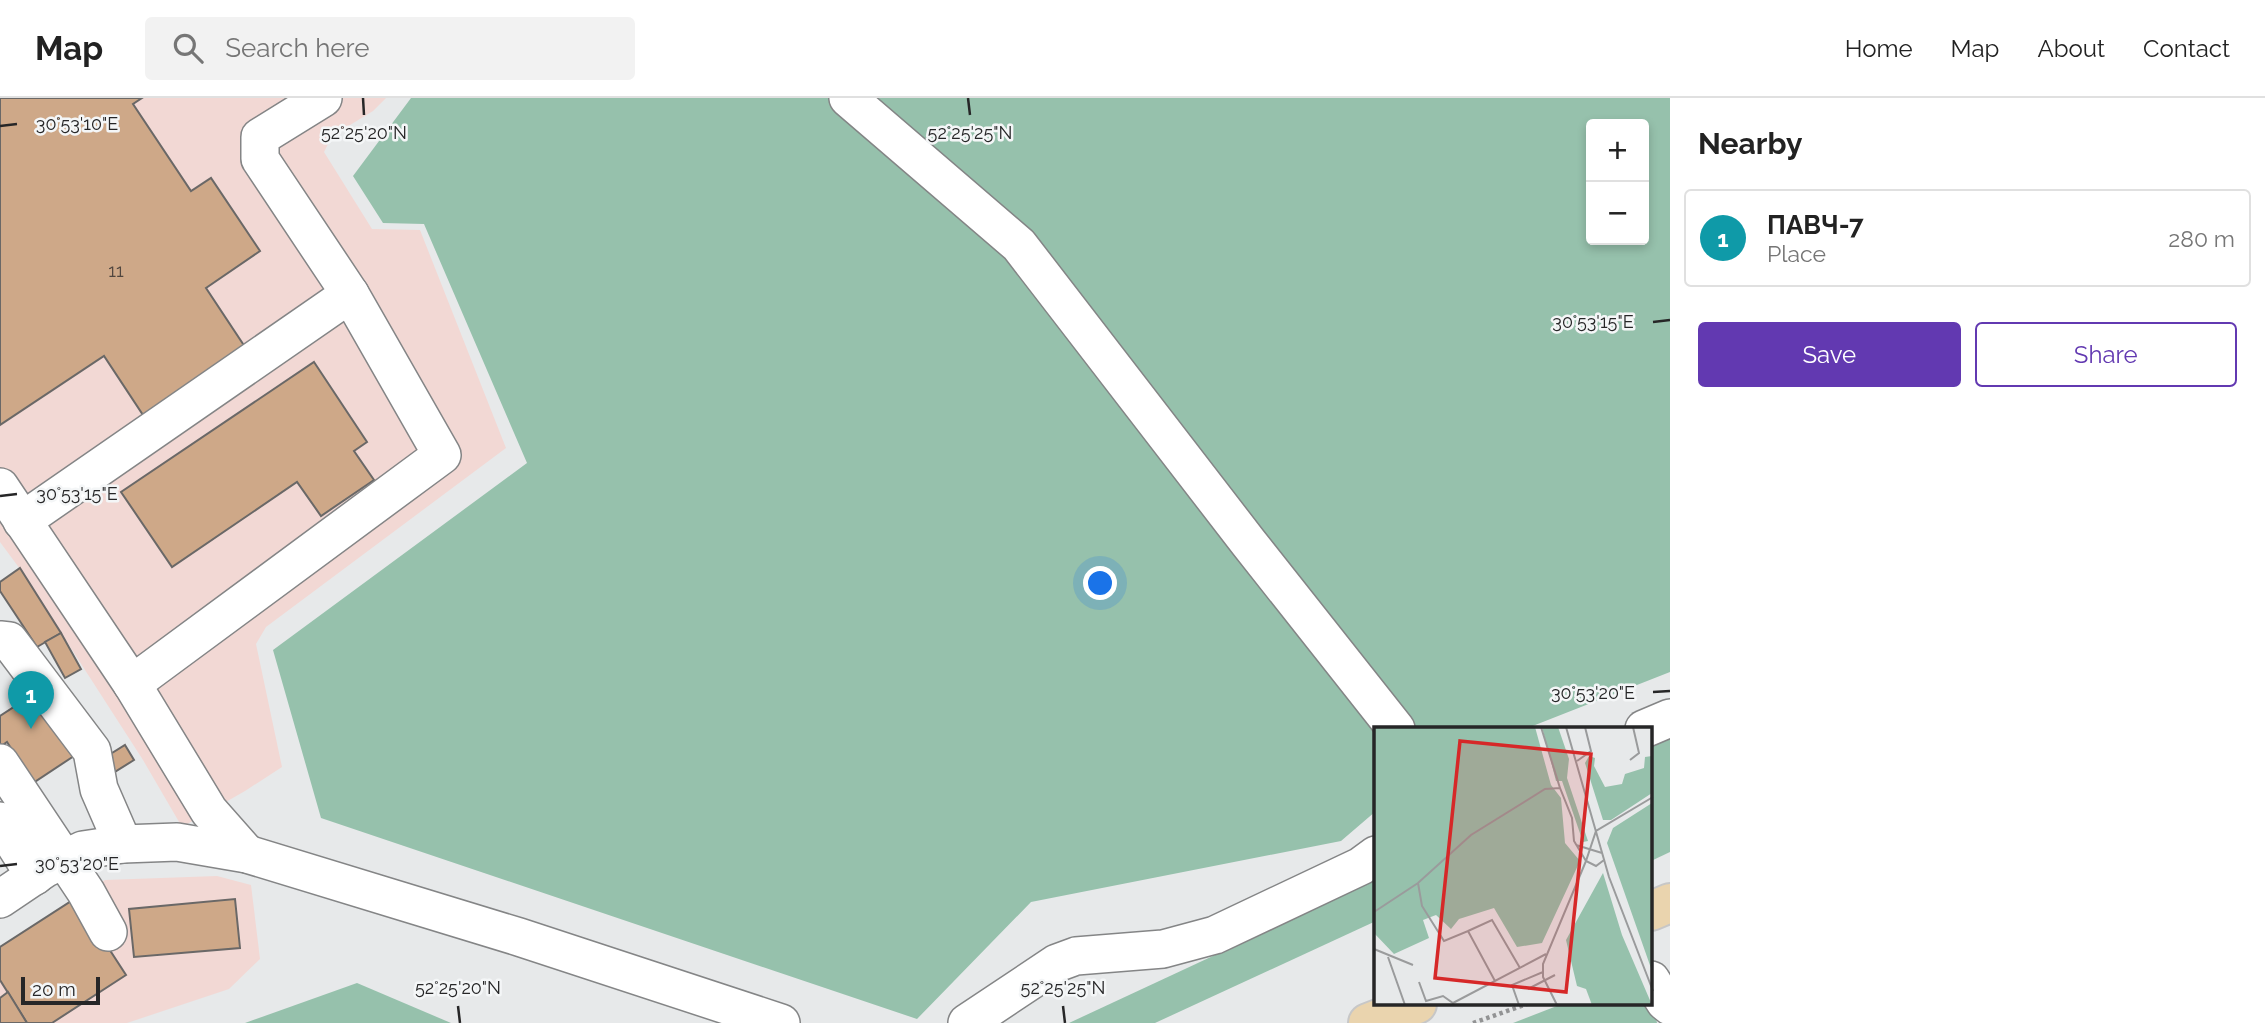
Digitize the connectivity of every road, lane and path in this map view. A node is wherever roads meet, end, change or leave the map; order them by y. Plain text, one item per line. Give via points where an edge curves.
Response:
1 (323, 98) edge
2 (848, 98) edge
3 (350, 294) junction
4 (0, 486) edge
5 (22, 520) junction
6 (0, 640) edge
7 (132, 684) junction
8 (1670, 718) edge
9 (1394, 727) edge
10 (1649, 727) edge
11 (0, 763) edge
12 (0, 793) edge
13 (0, 821) edge
14 (123, 844) junction
15 (247, 854) junction
16 (1374, 856) edge
17 (50, 867) junction
18 (0, 899) edge
19 (1670, 903) edge
20 (1652, 911) edge
21 (108, 932) dead end
22 (1030, 981) junction
23 (1652, 982) edge
24 (1412, 1006) edge
25 (1521, 1006) edge
26 (1670, 1006) edge
27 (781, 1023) edge
28 (967, 1023) edge
29 (1012, 1023) edge
30 (1368, 1023) edge
31 (1473, 1023) edge

1 - 3 street via 260,137 260,159
2 - 9 street via 1019,245
3 - 5 street
3 - 7 street via 442,455
4 - 5 street
5 - 7 street
6 - 14 street via 9,641 92,751 99,789
7 - 15 street via 209,811
8 - 10 street
11 - 17 street
12 - 17 street
13 - 17 street
14 - 15 street via 177,842
14 - 17 street via 83,850
15 - 27 street
16 - 22 street via 1215,935 1163,949 1076,956
17 - 18 street
17 - 21 street via 86,892
19 - 20 main road
22 - 28 street
22 - 29 street
23 - 26 street
24 - 30 main road
25 - 31 path

